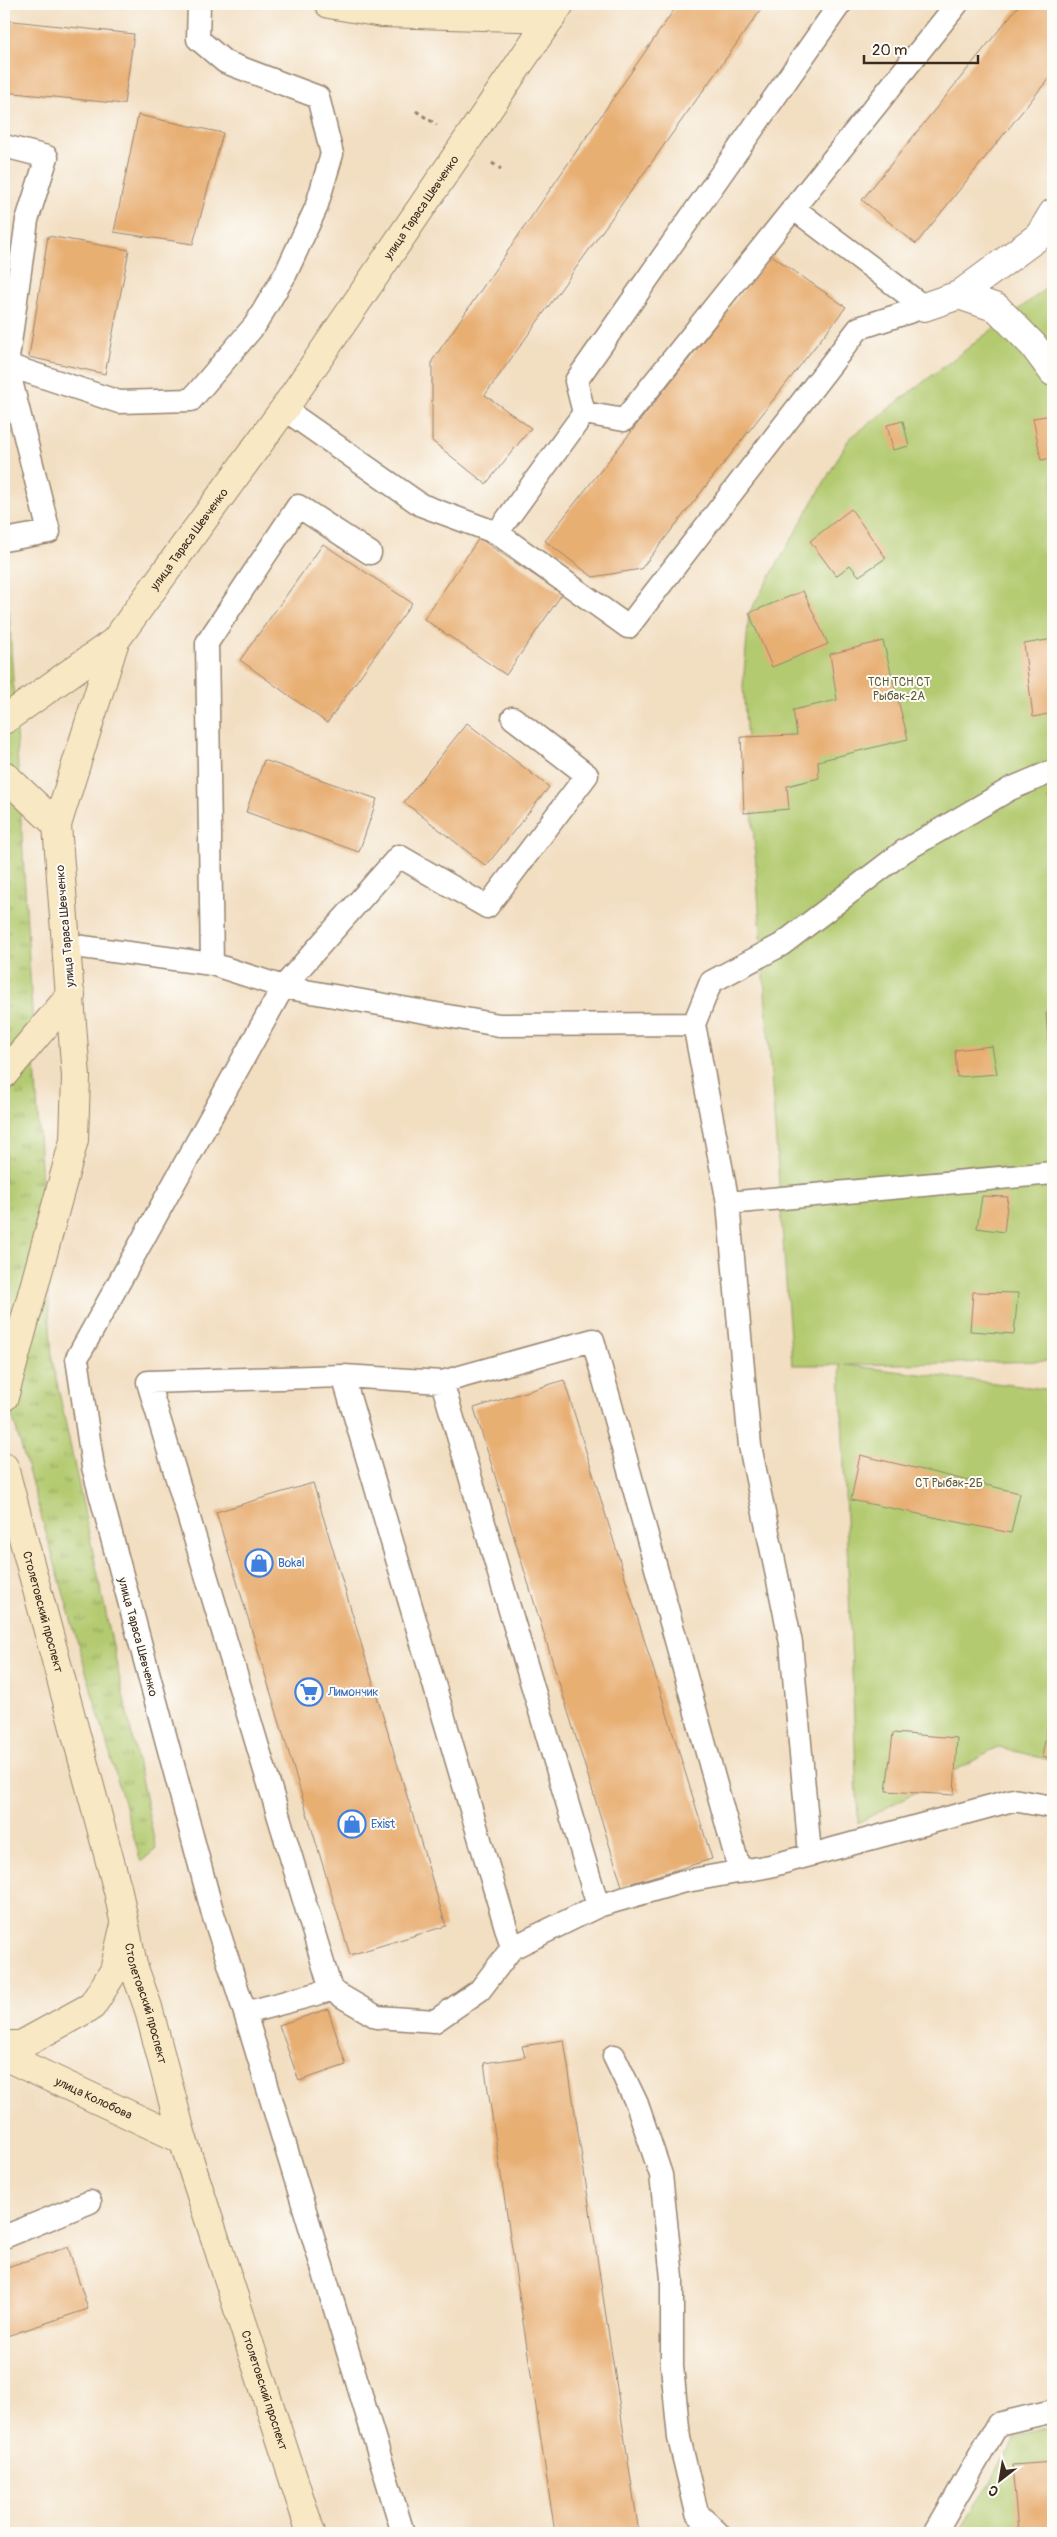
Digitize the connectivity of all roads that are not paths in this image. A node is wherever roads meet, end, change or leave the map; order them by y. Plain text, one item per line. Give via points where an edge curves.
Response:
1 (199, 4) edge
2 (329, 4) edge
3 (496, 4) edge
4 (840, 4) edge
5 (957, 4) edge
6 (555, 11) edge
7 (4, 146) edge
8 (793, 208) junction
9 (1053, 213) edge
10 (959, 295) junction
11 (924, 307) junction
12 (7, 365) junction
13 (1053, 372) edge
14 (284, 409) junction
15 (584, 413) junction
16 (497, 533) junction
17 (4, 540) edge
18 (370, 553) dead end
19 (115, 641) junction
20 (513, 718) dead end
21 (4, 720) edge
22 (1053, 771) edge
23 (4, 775) edge
24 (57, 825) junction
25 (67, 945) junction
26 (212, 964) junction
27 (283, 987) junction
28 (71, 995) junction
29 (694, 1024) junction
30 (4, 1074) edge
31 (1053, 1173) edge
32 (728, 1203) junction
33 (343, 1376) junction
34 (442, 1382) junction
35 (4, 1397) edge
36 (4, 1467) edge
37 (1053, 1807) edge
38 (810, 1854) junction
39 (740, 1872) junction
40 (118, 1891) junction
41 (598, 1906) junction
42 (512, 1948) junction
43 (331, 1990) junction
44 (245, 2013) junction
45 (4, 2045) edge
46 (4, 2056) edge
47 (614, 2056) dead end
48 (183, 2140) junction
49 (90, 2202) dead end
50 (4, 2237) edge
51 (1053, 2411) edge
52 (311, 2533) edge
53 (403, 2533) edge
54 (718, 2533) edge
55 (927, 2533) edge
56 (936, 2533) edge

1 - 12 lane via 198,39 225,62 318,97 332,154 316,208 286,273 255,325 191,400 119,402
2 - 6 main road via 382,13
3 - 6 main road
4 - 15 lane via 576,381
5 - 8 lane
6 - 14 main road, улица Тараса Шевченко
7 - 12 lane via 47,157 27,220
8 - 11 lane
8 - 15 lane via 624,420
9 - 10 street via 1039,236
10 - 11 street
10 - 13 street via 997,308 1033,345
11 - 16 lane via 859,328 628,627
12 - 17 lane via 49,532
14 - 16 lane via 421,505
14 - 19 main road, улица Тараса Шевченко
15 - 16 lane
18 - 26 lane via 298,506 207,643
19 - 21 main road
19 - 24 main road, улица Тараса Шевченко
20 - 27 lane via 587,775 487,907 399,856
22 - 29 lane via 1010,789 904,851 781,945 712,982
23 - 24 main road
24 - 25 main road, улица Тараса Шевченко
25 - 26 lane
25 - 28 main road, улица Тараса Шевченко
26 - 27 lane
27 - 29 lane via 499,1025
27 - 44 lane, улица Тараса Шевченко via 77,1358 92,1467 213,1914
28 - 30 main road
28 - 35 main road, улица Тараса Шевченко via 76,1077 74,1140
29 - 32 lane
31 - 32 lane
32 - 38 lane via 750,1446 791,1643
33 - 34 lane
33 - 42 lane
33 - 43 lane via 148,1382
34 - 39 lane via 593,1340
34 - 41 lane
36 - 40 main road, Столетовский проспект
37 - 38 lane via 1014,1800
38 - 39 lane
39 - 41 lane via 681,1882
40 - 45 main road via 123,1932 114,1971 92,2006 21,2045
40 - 48 main road, Столетовский проспект via 133,1965 148,2007
41 - 42 lane
42 - 43 lane via 480,1990 435,2021 377,2017
43 - 44 lane
44 - 53 lane, улица Тараса Шевченко
46 - 48 main road, улица Колобова
47 - 54 lane via 638,2104 661,2175 672,2278 672,2366 679,2438 697,2513
48 - 52 main road, Столетовский проспект
49 - 50 lane
51 - 56 lane via 998,2424
55 - 56 lane

